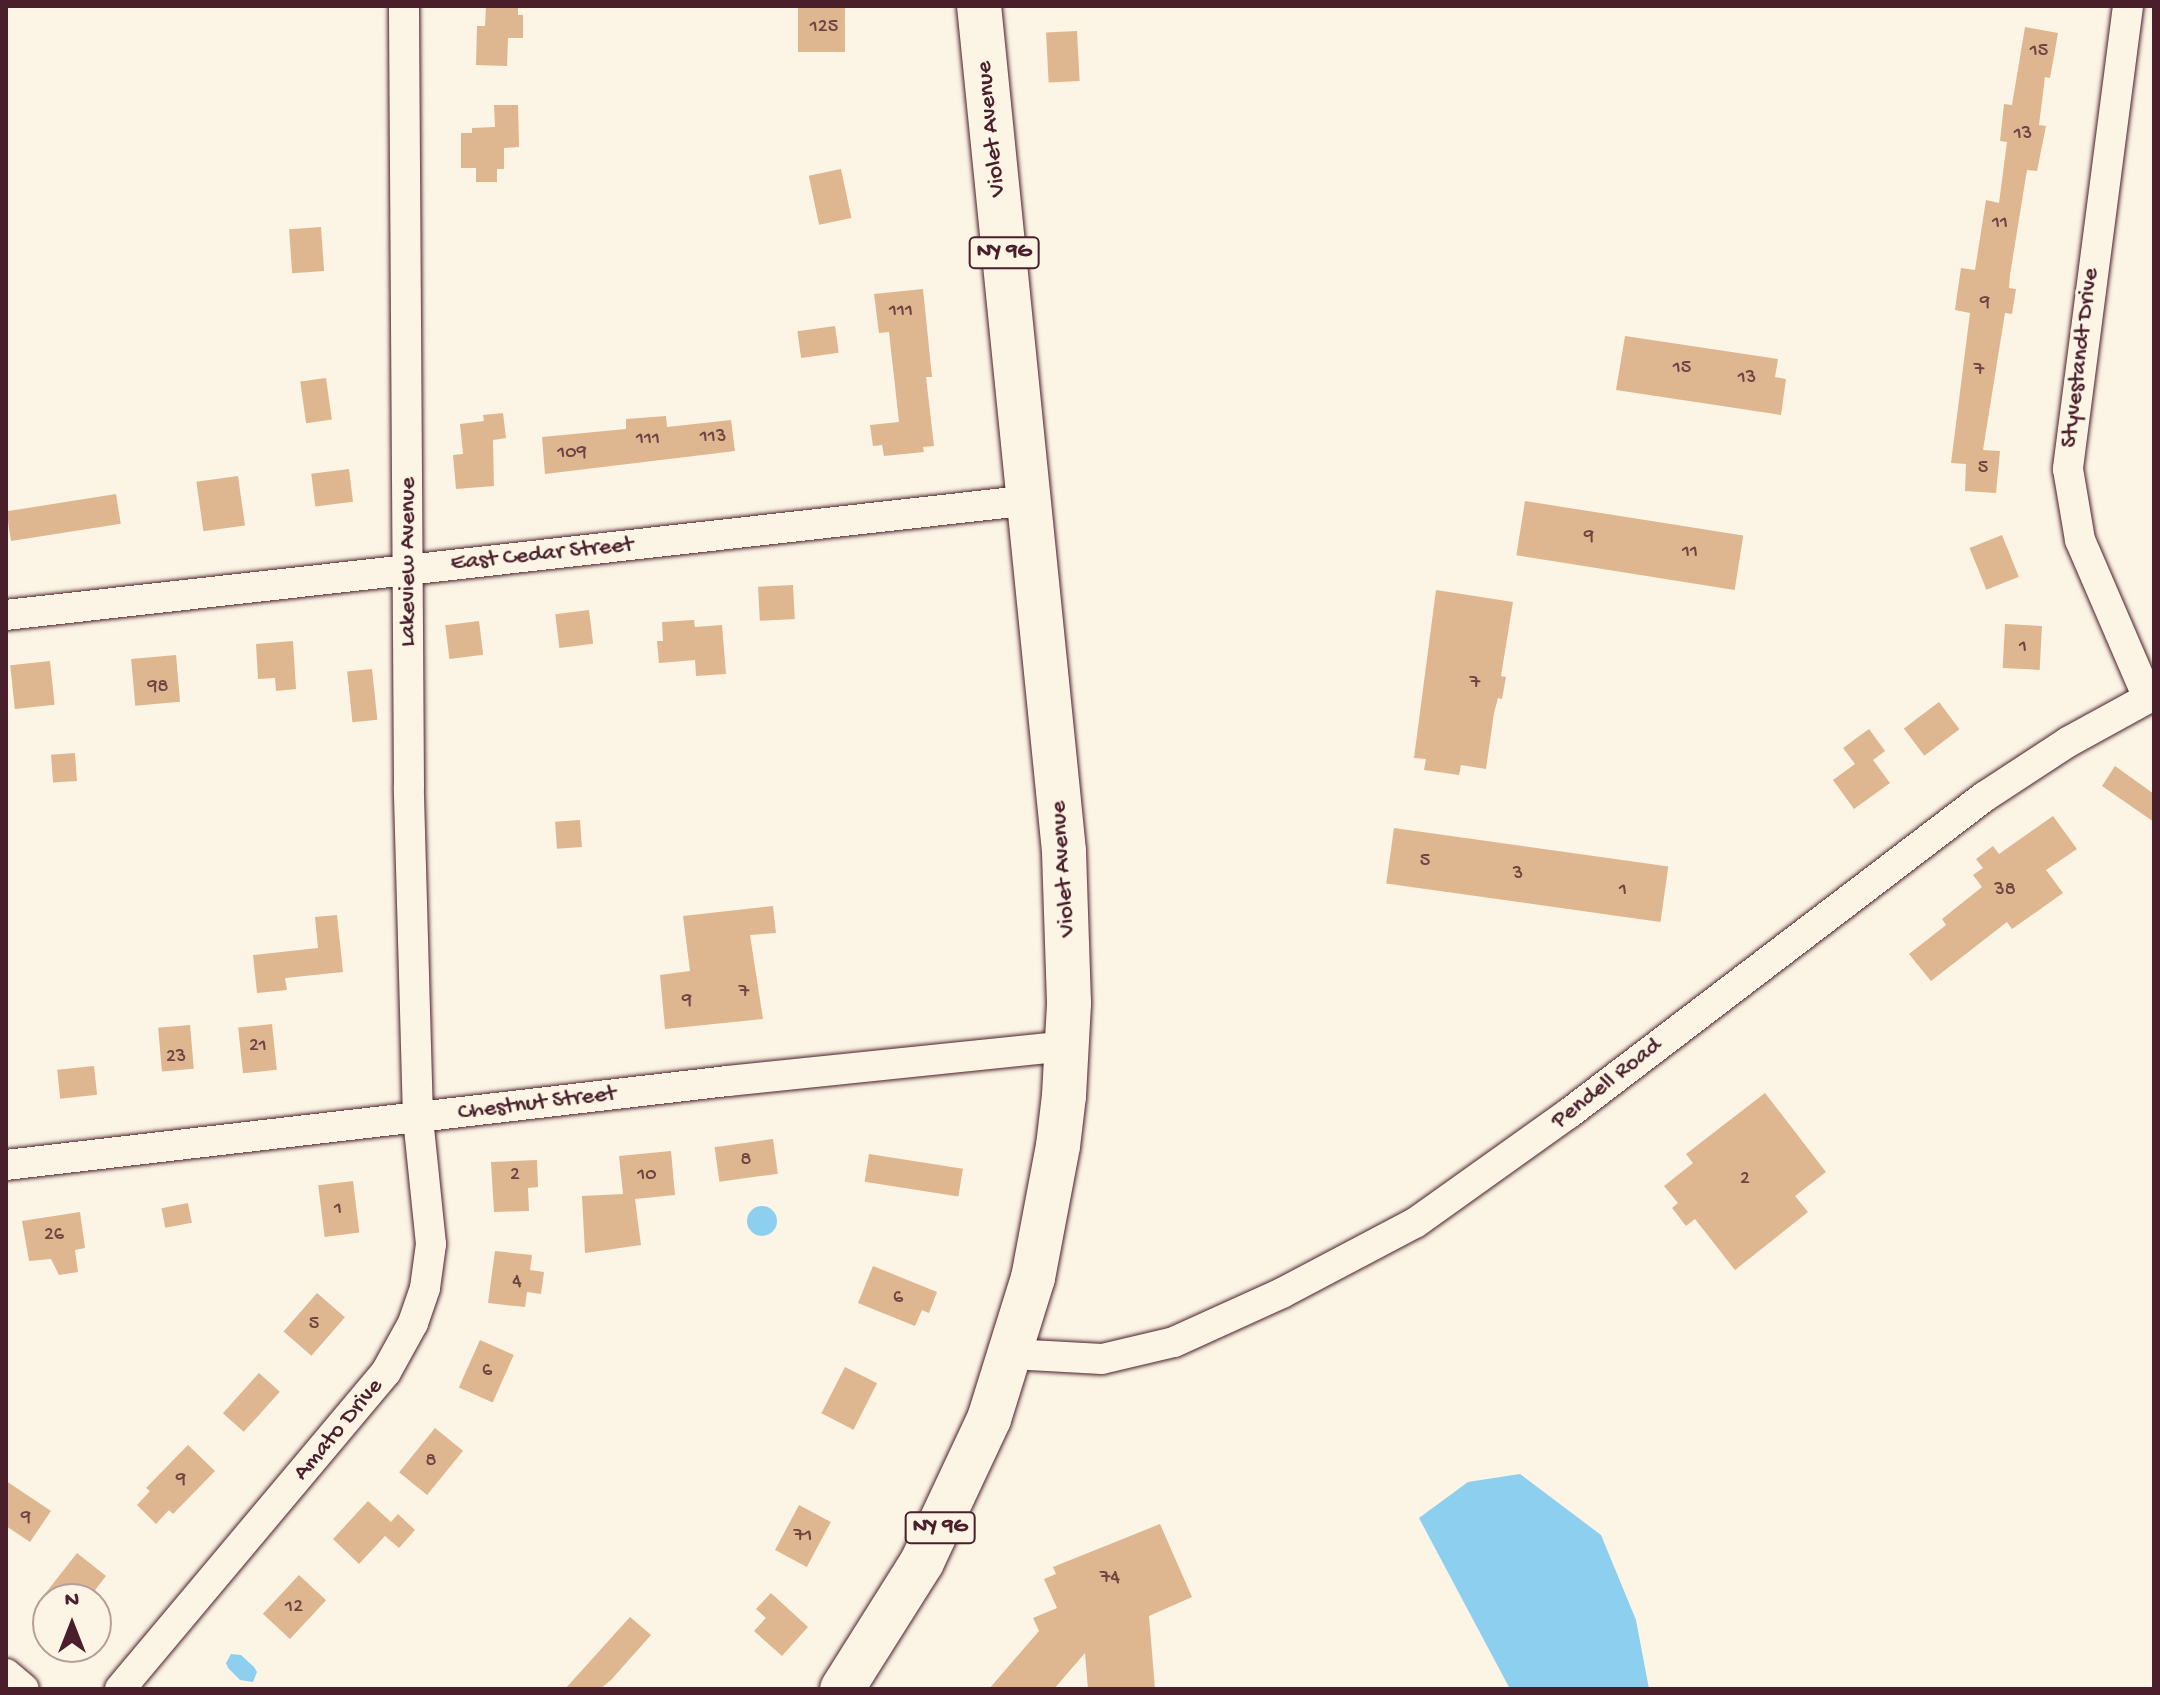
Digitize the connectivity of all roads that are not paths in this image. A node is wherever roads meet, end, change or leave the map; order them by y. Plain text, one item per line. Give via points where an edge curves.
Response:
1 (404, 6) edge
2 (979, 6) edge
3 (2128, 6) edge
4 (1031, 500) junction
5 (410, 569) junction
6 (6, 615) edge
7 (2151, 696) edge
8 (1068, 1046) junction
9 (418, 1118) junction
10 (6, 1165) edge
11 (1011, 1354) junction
12 (6, 1674) edge
13 (24, 1689) edge
14 (120, 1689) edge
15 (842, 1689) edge

1 - 5 street, Lakeview Avenue
2 - 4 main road, Violet Avenue / NY 9G
3 - 7 street, Styvestandt Drive via 2068,469 2080,540
4 - 5 street, East Cedar Street
4 - 8 main road, Violet Avenue / NY 9G via 1065,864
5 - 6 street, East Cedar Street
5 - 9 street, Lakeview Avenue via 409,787
7 - 11 street, Pendell Road via 1984,797 1568,1114 1415,1223 1174,1342 1102,1359
8 - 9 street, Chestnut Street
8 - 11 main road, Violet Avenue / NY 9G via 1049,1199
9 - 10 street, Chestnut Street
9 - 14 street, Amato Drive via 431,1244 413,1323 386,1372 352,1415
11 - 15 main road, Violet Avenue / NY 9G via 945,1519 894,1611
12 - 13 street

